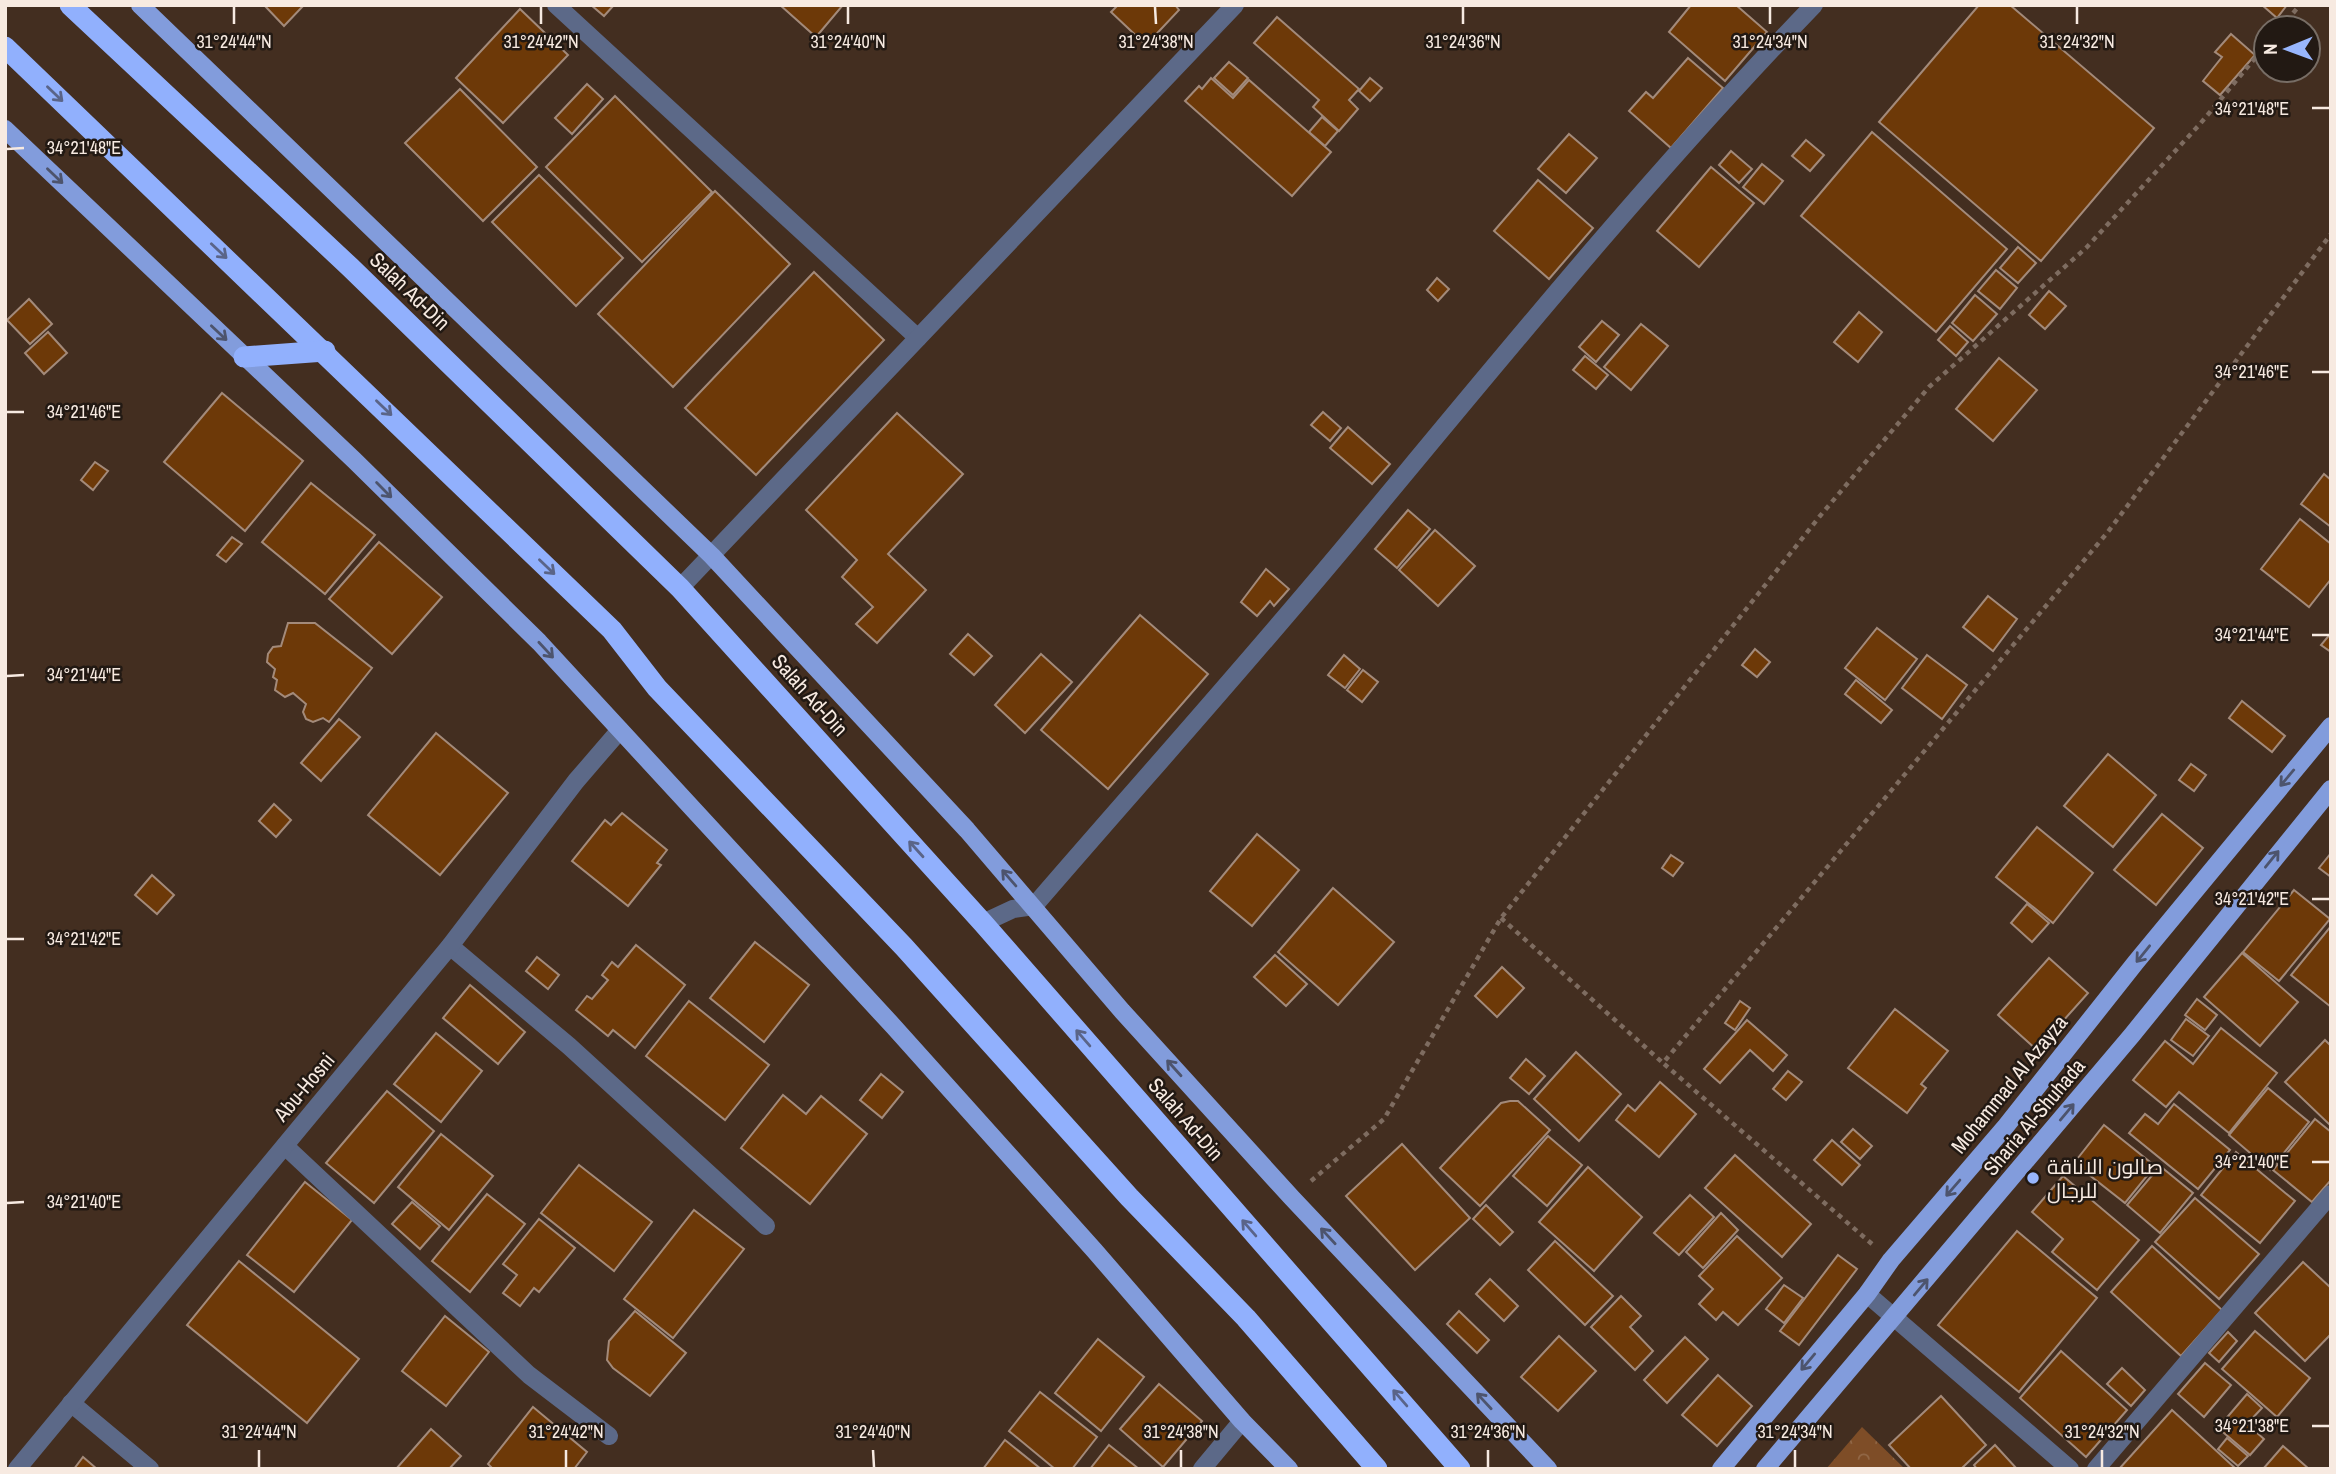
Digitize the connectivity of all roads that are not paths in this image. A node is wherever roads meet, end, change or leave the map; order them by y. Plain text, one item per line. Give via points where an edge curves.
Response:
1 (70, 5) edge
2 (140, 5) edge
3 (556, 5) edge
4 (1235, 5) edge
5 (1814, 5) edge
6 (5, 47) edge
7 (5, 129) edge
8 (918, 338) junction
9 (325, 351) junction
10 (244, 357) junction
11 (712, 556) junction
12 (680, 588) junction
13 (2331, 726) edge
14 (620, 730) junction
15 (2331, 789) edge
16 (1034, 906) junction
17 (983, 923) junction
18 (450, 946) junction
19 (285, 1146) junction
20 (2331, 1194) edge
21 (766, 1226) dead end
22 (1867, 1294) junction
23 (1895, 1317) junction
24 (71, 1403) junction
25 (1242, 1421) junction
26 (609, 1436) dead end
27 (17, 1469) edge
28 (150, 1469) edge
29 (1202, 1469) edge
30 (1289, 1469) edge
31 (1377, 1469) edge
32 (1460, 1469) edge
33 (1548, 1469) edge
34 (1721, 1469) edge
35 (1765, 1469) edge
36 (2070, 1469) edge
37 (2096, 1469) edge

1 - 12 highway, Salah Ad-Din via 350,267
2 - 11 main road
3 - 8 street
4 - 8 street
5 - 16 street via 1734,87 1523,328 1369,519
6 -> 9 highway
7 -> 10 main road
8 - 11 street
9 - 10 highway
9 -> 31 highway via 612,630 657,688 904,947 1129,1197 1246,1318
10 -> 14 main road via 529,633
11 - 12 street
16 -> 11 main road
17 -> 12 highway, Salah Ad-Din
13 -> 22 main road, Mohammad Al Azayza
14 - 18 street, Abu-Hosni
14 - 25 main road via 967,1108
23 -> 15 main road, Sharia Al-Shuhada
16 - 17 street via 1013,909
33 -> 16 main road via 1292,1198 1122,1011
32 -> 17 highway, Salah Ad-Din
18 - 19 street, Abu-Hosni
18 - 21 street via 569,1046
19 - 24 street, Abu-Hosni
19 - 26 street via 529,1375
20 - 37 street
22 - 23 street
22 -> 34 main road, Mohammad Al Azayza
23 - 35 main road, Sharia Al-Shuhada
23 - 36 street
24 - 27 street, Abu-Hosni
24 - 28 street
25 - 29 street
25 - 30 main road

